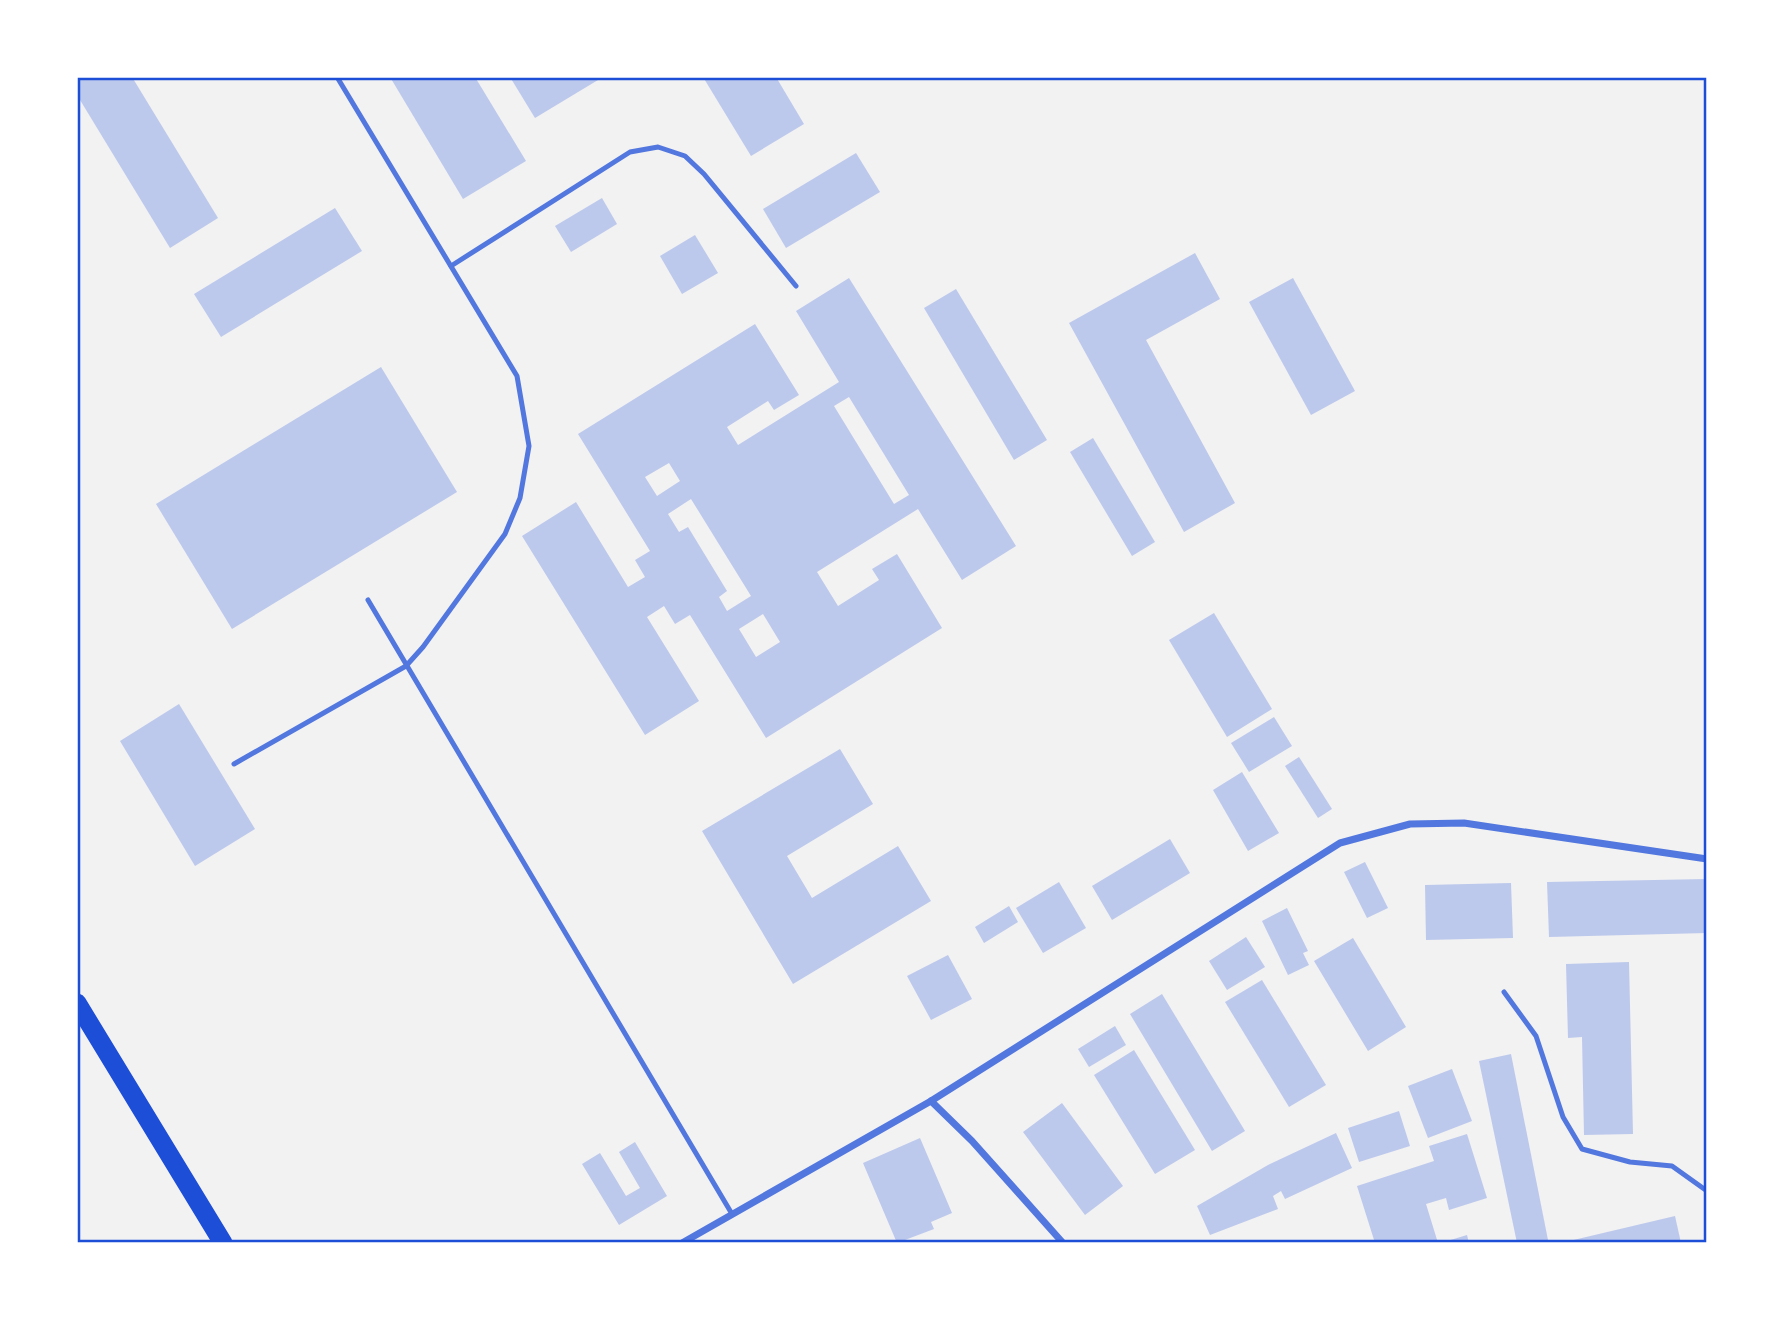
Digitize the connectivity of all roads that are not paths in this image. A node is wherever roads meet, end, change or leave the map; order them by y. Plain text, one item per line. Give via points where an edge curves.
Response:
1 (337, 77) edge
2 (451, 266) junction
3 (796, 286) dead end
4 (368, 600) dead end
5 (406, 666) junction
6 (234, 764) dead end
7 (1707, 859) edge
8 (1504, 992) dead end
9 (77, 1003) edge
10 (931, 1101) junction
11 (1707, 1191) edge
12 (732, 1214) junction
13 (223, 1243) edge
14 (682, 1243) edge
15 (1063, 1243) edge

1 - 2 lane
2 - 3 lane via 629,152 658,147 685,156 704,174
2 - 5 lane via 517,376 529,446 520,498 505,534
4 - 5 lane
5 - 6 lane
5 - 12 lane
7 - 10 street via 1464,822 1410,824 1340,843
8 - 11 lane via 1536,1036 1563,1117 1582,1149 1630,1162 1672,1166
9 - 13 highway
10 - 12 street
10 - 15 street
12 - 14 street

